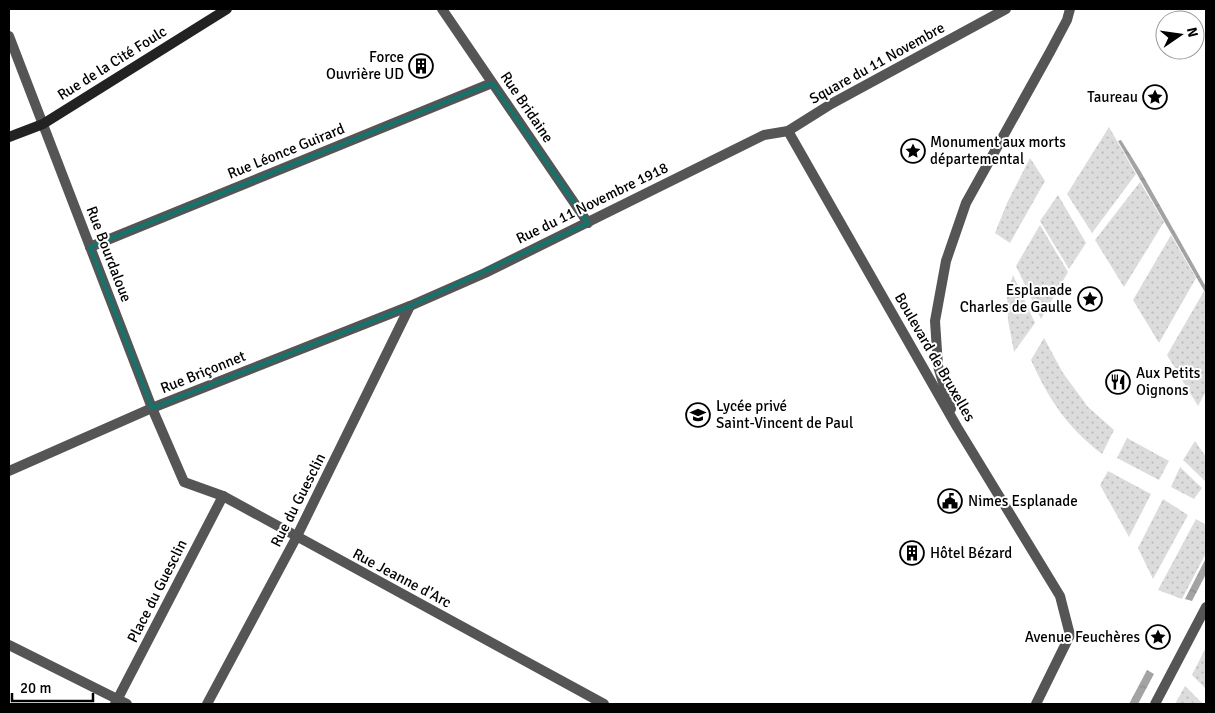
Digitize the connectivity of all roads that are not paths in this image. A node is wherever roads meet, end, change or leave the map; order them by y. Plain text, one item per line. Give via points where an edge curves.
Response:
1 (227, 9) edge
2 (442, 9) edge
3 (1006, 9) edge
4 (1070, 9) edge
5 (9, 36) edge
6 (492, 83) junction
7 (43, 124) junction
8 (788, 131) junction
9 (9, 137) edge
10 (588, 223) junction
11 (90, 247) junction
12 (410, 306) junction
13 (152, 408) junction
14 (957, 427) junction
15 (9, 471) edge
16 (184, 482) joint
17 (223, 496) junction
18 (296, 538) junction
19 (1206, 607) edge
20 (9, 645) edge
21 (120, 703) edge
22 (207, 704) edge
23 (604, 704) edge
24 (1036, 704) edge
25 (1155, 704) edge

1 - 7 street, Rue de la Cité Foulc
2 - 6 street, Rue Bridaine
3 - 8 street, Square du 11 Novembre via 831,104
4 - 14 street via 1050,52 966,203 946,261 935,321 938,366
5 - 7 street, Rue Bourdaloue
6 - 10 street, Rue Bridaine
6 - 11 street, Rue Léonce Guirard
7 - 9 street, Rue de la Cité Foulc
7 - 11 street, Rue Bourdaloue
8 - 10 street, Rue du 11 Novembre 1918 via 764,135
8 - 14 street, Boulevard de Bruxelles
10 - 12 street, Rue du 11 Novembre 1918
11 - 13 street, Rue Bourdaloue
12 - 13 street, Rue Briçonnet
12 - 18 street, Rue du Guesclin
13 - 15 street, Rue Briçonnet
13 - 16 street, Rue Bourdaloue
14 - 24 street, Boulevard de Bruxelles via 1060,596 1070,635
16 - 17 street, Rue Jeanne d'Arc
17 - 18 street, Rue Jeanne d'Arc
17 - 21 street, Place du Guesclin
18 - 22 street, Rue du Guesclin
18 - 23 street, Rue Jeanne d'Arc
19 - 25 street
20 - 21 street

